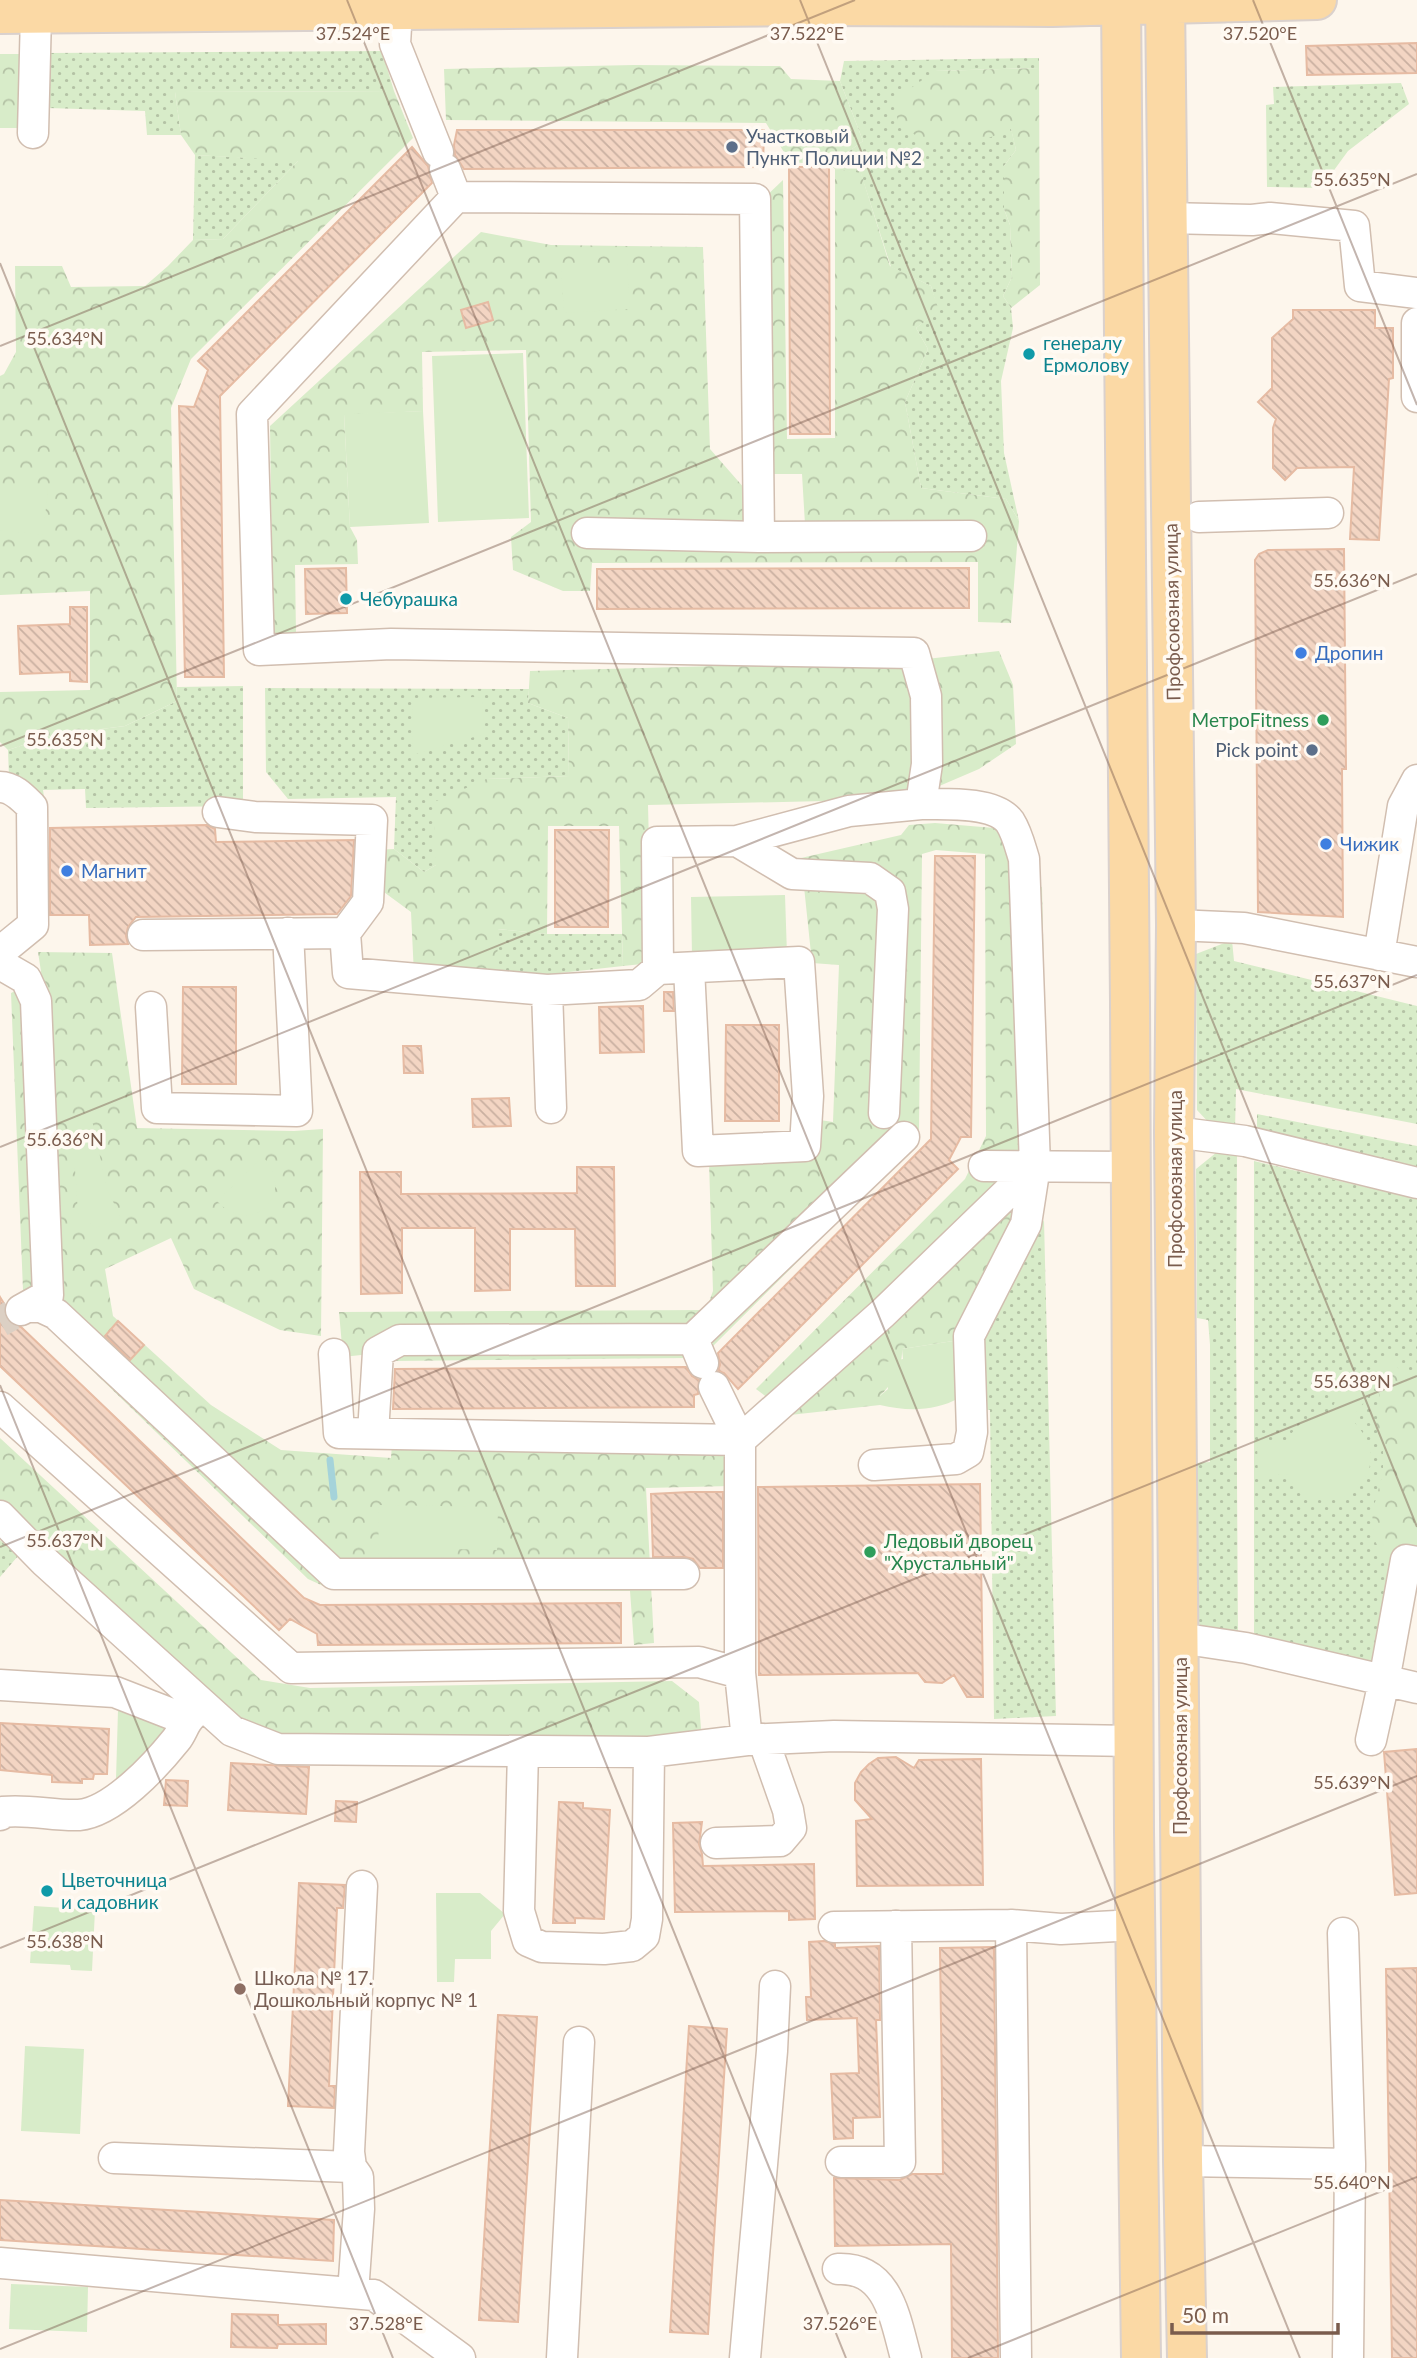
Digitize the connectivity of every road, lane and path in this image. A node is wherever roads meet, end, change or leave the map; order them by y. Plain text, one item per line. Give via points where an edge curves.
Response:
1 (1317, 0) edge
2 (1165, 1) edge
3 (1121, 3) edge
4 (598, 5) edge
5 (120, 6) edge
6 (296, 6) edge
7 (397, 10) junction
8 (18, 14) edge
9 (33, 132) dead end
10 (456, 197) junction
11 (1167, 218) junction
12 (1417, 293) edge
13 (1417, 323) edge
14 (1417, 397) edge
15 (1328, 513) dead end
16 (1199, 517) dead end
17 (587, 533) dead end
18 (971, 536) dead end
19 (760, 537) junction
20 (1417, 780) edge
21 (0, 788) edge
22 (921, 804) junction
23 (218, 812) dead end
24 (737, 841) junction
25 (1405, 869) edge
26 (1176, 925) junction
27 (288, 933) junction
28 (345, 933) junction
29 (144, 935) dead end
30 (0, 952) edge
31 (1379, 955) junction
32 (1417, 962) edge
33 (0, 964) edge
34 (689, 968) junction
35 (659, 969) junction
36 (547, 990) junction
37 (151, 1007) dead end
38 (551, 1108) dead end
39 (884, 1113) dead end
40 (1174, 1132) junction
41 (904, 1137) dead end
42 (984, 1166) dead end
43 (1035, 1166) junction
44 (1130, 1167) junction
45 (1417, 1183) edge
46 (334, 1354) dead end
47 (703, 1363) junction
48 (0, 1407) edge
49 (373, 1433) junction
50 (740, 1440) junction
51 (874, 1465) dead end
52 (1133, 1499) junction
53 (1178, 1499) junction
54 (0, 1516) edge
55 (1417, 1562) edge
56 (684, 1574) dead end
57 (1179, 1638) junction
58 (740, 1673) junction
59 (1384, 1681) junction
60 (0, 1685) edge
61 (1417, 1688) edge
62 (195, 1713) junction
63 (755, 1739) junction
64 (1371, 1740) dead end
65 (1133, 1741) junction
66 (523, 1751) junction
67 (649, 1752) junction
68 (0, 1815) edge
69 (716, 1843) dead end
70 (362, 1886) dead end
71 (1135, 1925) junction
72 (896, 1926) junction
73 (1011, 1926) junction
74 (834, 1927) dead end
75 (1343, 1933) dead end
76 (775, 1986) dead end
77 (579, 2042) dead end
78 (114, 2158) dead end
79 (1183, 2161) junction
80 (841, 2162) dead end
81 (1350, 2164) junction
82 (351, 2167) junction
83 (0, 2263) edge
84 (838, 2269) dead end
85 (353, 2293) junction
86 (460, 2358) edge
87 (562, 2358) edge
88 (745, 2358) edge
89 (906, 2358) edge
90 (1016, 2358) edge
91 (1141, 2358) edge
92 (1187, 2358) edge
93 (1348, 2358) edge

1 - 2 main road
2 - 3 main road
2 - 11 main road, Профсоюзная улица
3 - 4 main road
3 - 44 main road
4 - 7 main road
5 - 6 main road
5 - 8 main road
6 - 7 main road
7 - 10 street via 394,44
8 - 9 street
10 - 19 street via 755,199
10 - 22 street via 252,414 259,650 391,644 914,653 926,696 927,764
11 - 12 street via 1270,218 1354,226 1360,286
11 - 26 main road, Профсоюзная улица
13 - 14 street
15 - 16 street
17 - 19 street
18 - 19 street
20 - 25 street via 1403,806
21 - 30 street via 20,795 32,807 33,925
22 - 24 street via 849,811
22 - 43 street via 992,809 1008,820 1017,835 1024,859
23 - 28 street via 372,820 368,902
24 - 35 street via 657,842
24 - 39 street via 792,874 870,878 890,892
25 - 31 street
26 - 31 street via 1244,928
26 - 40 main road, Профсоюзная улица
27 - 28 street
27 - 29 street
27 - 37 street via 297,1111 157,1108
28 - 36 street via 348,973
31 - 32 street
33 - 56 street via 26,979 36,1001 48,1295 19,1311 41,1307 56,1314 334,1574
34 - 34 street via 799,962 808,1096 805,1146 698,1151
34 - 35 street
35 - 36 street via 639,985
36 - 38 street
40 - 45 street via 1245,1141
40 - 53 main road, Профсоюзная улица
41 - 47 street
42 - 43 street
43 - 44 street
43 - 50 street via 883,1313
43 - 51 street via 1026,1224 970,1336 972,1432 968,1452 956,1459
44 - 52 main road
46 - 49 street via 339,1433
47 - 49 street via 400,1340 378,1352
47 - 50 street
48 - 58 street via 290,1668 699,1661
49 - 50 street
50 - 58 street
52 - 53 street via 1142,1482 1159,1476
52 - 65 main road
53 - 57 main road, Профсоюзная улица
54 - 62 street
55 - 59 street via 1406,1560
57 - 59 street via 1245,1648
57 - 79 main road, Профсоюзная улица
58 - 63 street
59 - 61 street
59 - 64 street
60 - 62 street via 115,1692
62 - 66 street via 278,1749
62 - 68 street via 179,1738 130,1788 98,1809 80,1815 16,1810
63 - 65 street
63 - 67 street
63 - 69 street via 788,1810 791,1828 780,1841
65 - 71 main road
66 - 67 street
66 - 67 street via 519,1911 528,1941 542,1947 604,1949 632,1946 644,1936
70 - 82 street
71 - 73 street
71 - 91 main road
72 - 73 street
72 - 74 street
72 - 80 street via 900,2162
73 - 90 street
75 - 81 street
76 - 88 street
77 - 87 street
78 - 82 street
79 - 81 street
79 - 92 main road, Профсоюзная улица
81 - 93 street
82 - 85 street via 358,2177 359,2209
83 - 85 street
84 - 89 street via 873,2277 889,2302
85 - 86 street via 374,2295

